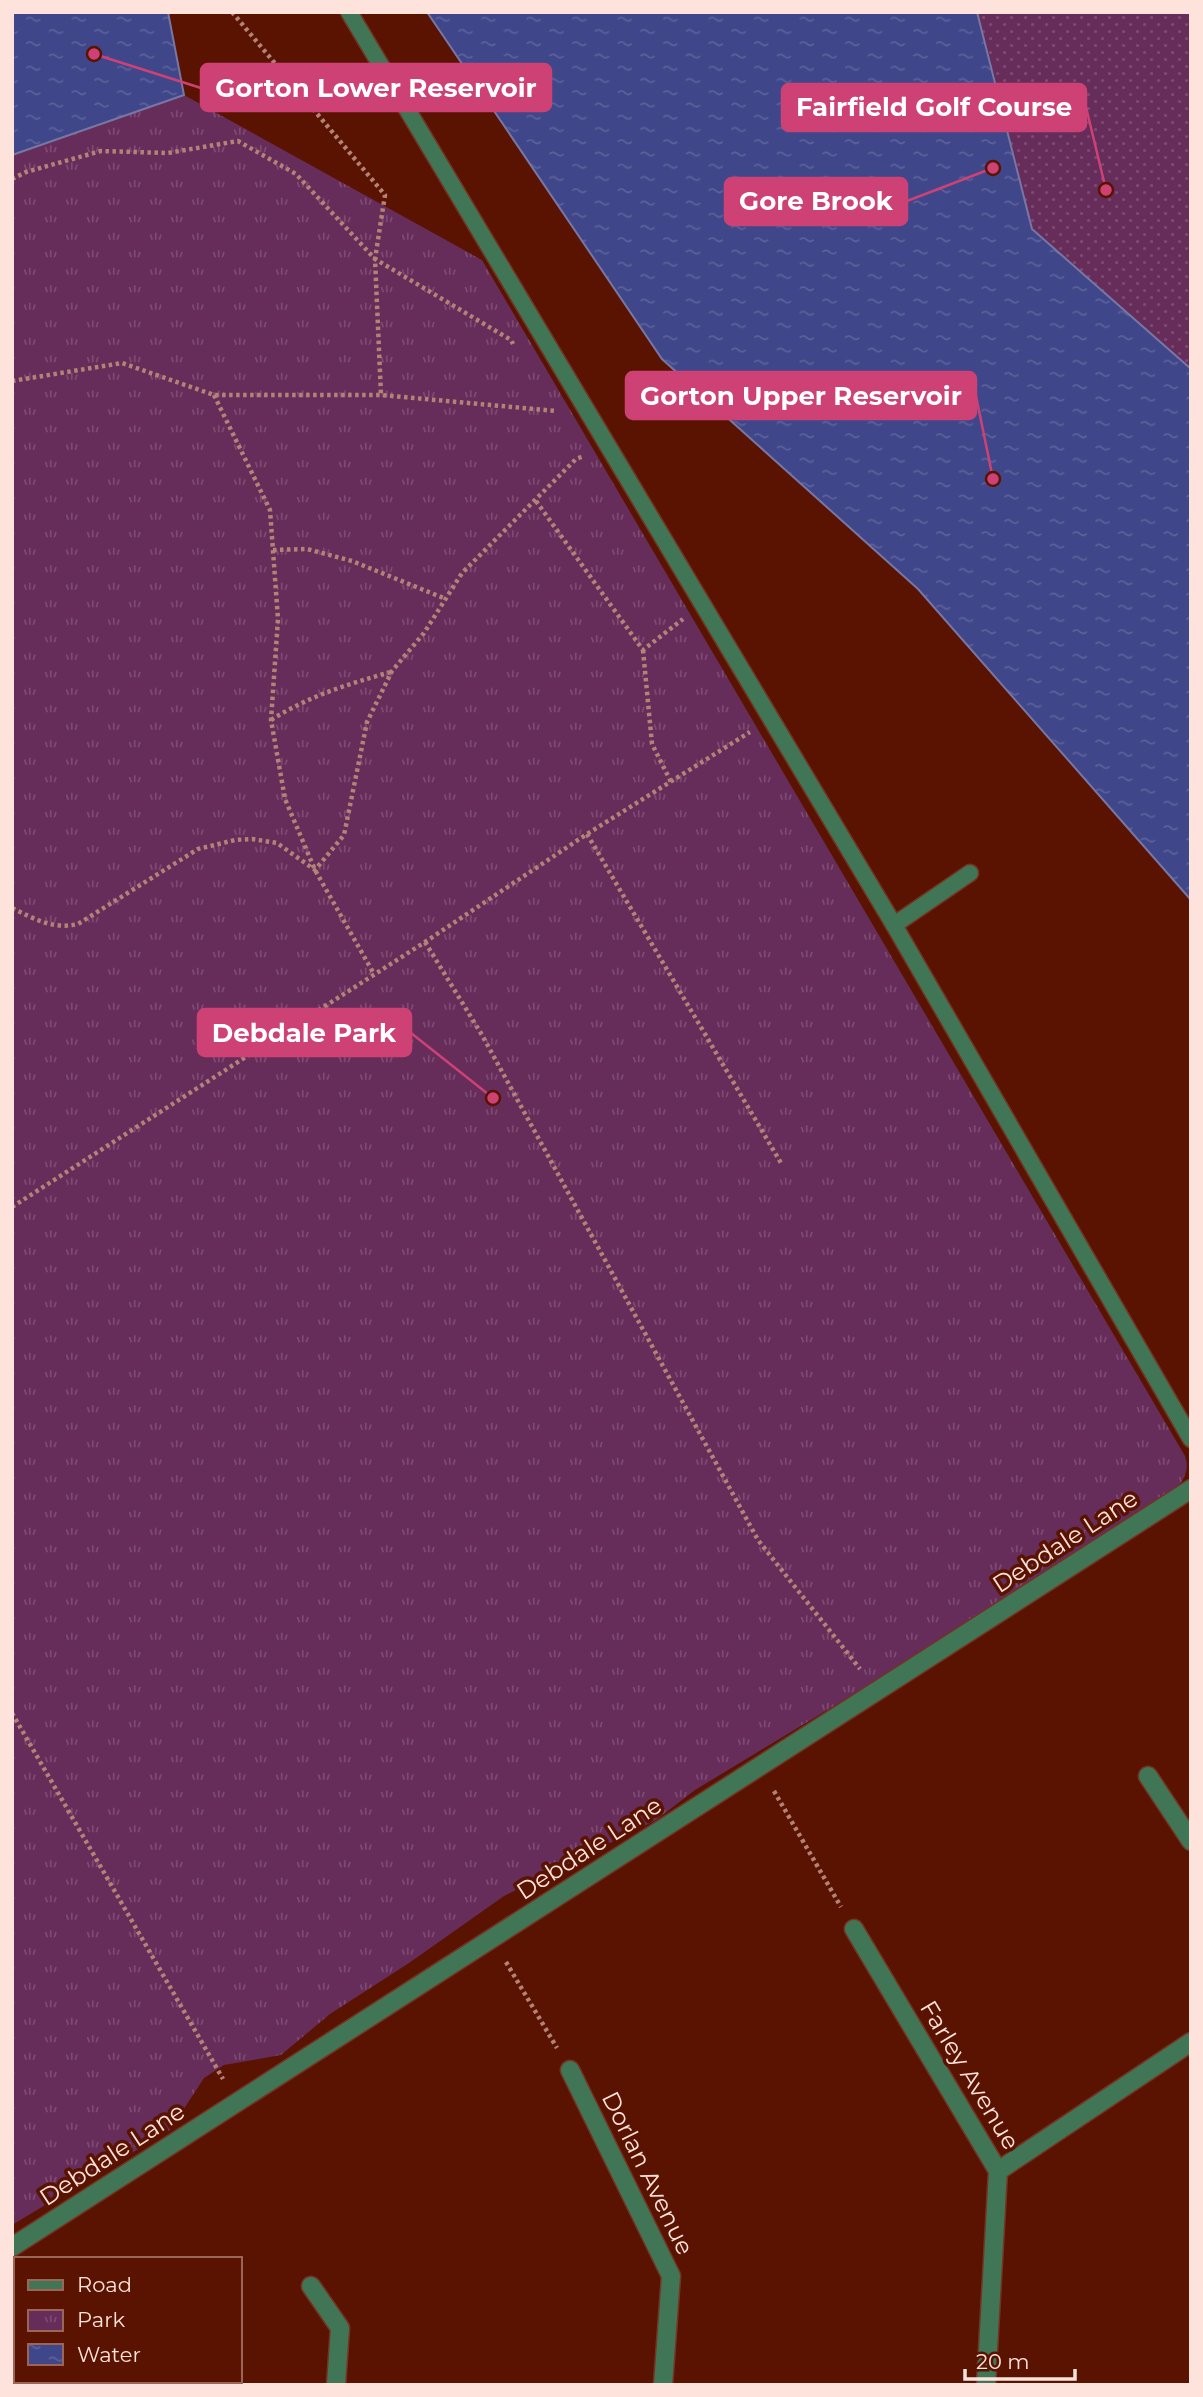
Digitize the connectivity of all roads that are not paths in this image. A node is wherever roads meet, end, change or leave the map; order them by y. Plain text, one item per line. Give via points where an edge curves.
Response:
1 (349, 12) edge
2 (970, 873) dead end
3 (894, 925) junction
4 (1191, 1439) edge
5 (1191, 1489) edge
6 (1148, 1776) dead end
7 (1191, 1841) edge
8 (854, 1929) road end
9 (1191, 2042) edge
10 (570, 2070) road end
11 (998, 2171) junction
12 (12, 2247) edge
13 (311, 2286) dead end
14 (335, 2385) edge
15 (663, 2385) edge
16 (986, 2385) edge

1 - 3 lane
2 - 3 lane
3 - 4 lane
5 - 12 street, Debdale Lane
6 - 7 street
8 - 11 street, Farley Avenue
9 - 11 street
10 - 15 street, Dorlan Avenue via 670,2276
11 - 16 street, Farley Avenue
13 - 14 street via 340,2328

